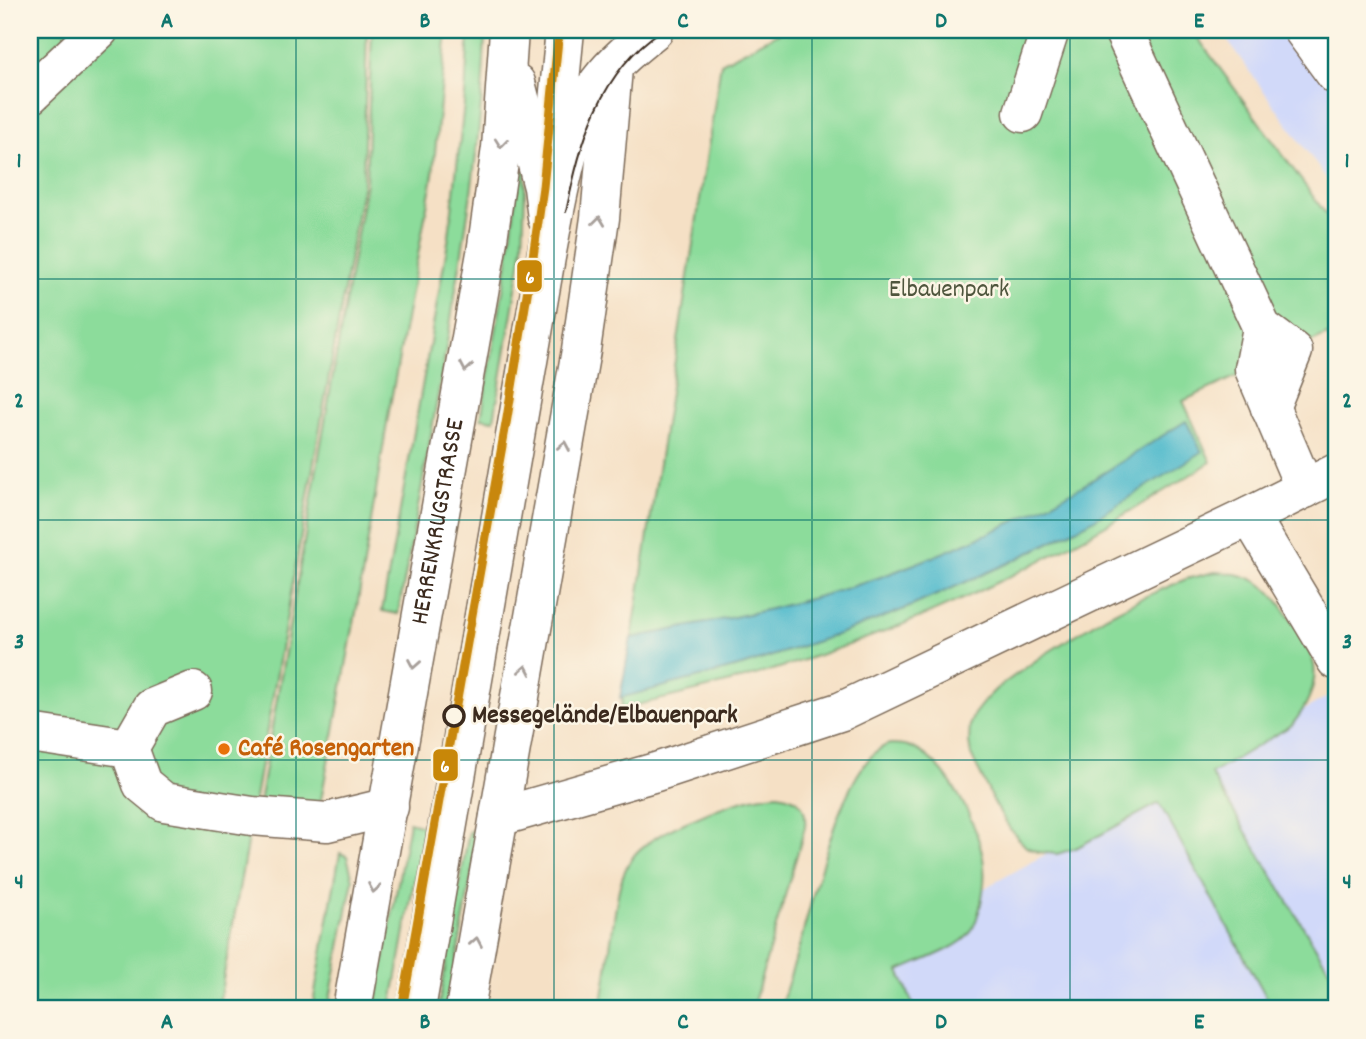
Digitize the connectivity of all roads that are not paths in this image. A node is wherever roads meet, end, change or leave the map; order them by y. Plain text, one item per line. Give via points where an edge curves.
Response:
1 (99, 30) edge
2 (565, 30) edge
3 (654, 30) edge
4 (1050, 30) edge
5 (1123, 30) edge
6 (1303, 30) edge
7 (508, 40) edge
8 (614, 47) edge
9 (1336, 75) edge
10 (30, 95) edge
11 (1023, 113) dead end
12 (547, 211) junction
13 (546, 257) junction
14 (1321, 481) edge
15 (1250, 516) junction
16 (1336, 660) edge
17 (193, 691) dead end
18 (30, 733) edge
19 (129, 748) junction
20 (389, 807) junction
21 (499, 817) junction
22 (352, 1009) edge
23 (416, 1009) edge
24 (465, 1009) edge

1 - 10 street
2 - 12 street
3 - 8 street
4 - 11 street
5 - 14 street via 1262,328 1254,369 1270,408
6 - 9 street
7 - 12 street
7 -> 20 street, HERRENKRUGSTRASSE via 501,148 486,253
8 - 13 street via 575,131
21 -> 8 street via 581,350 600,218
12 - 13 street
13 - 23 street
14 - 15 street
15 - 16 street
15 - 21 street via 842,710 656,772
17 - 19 street via 152,708
18 - 19 street
19 - 20 street via 142,784 164,802 327,822
20 -> 22 street, HERRENKRUGSTRASSE
24 -> 21 street

